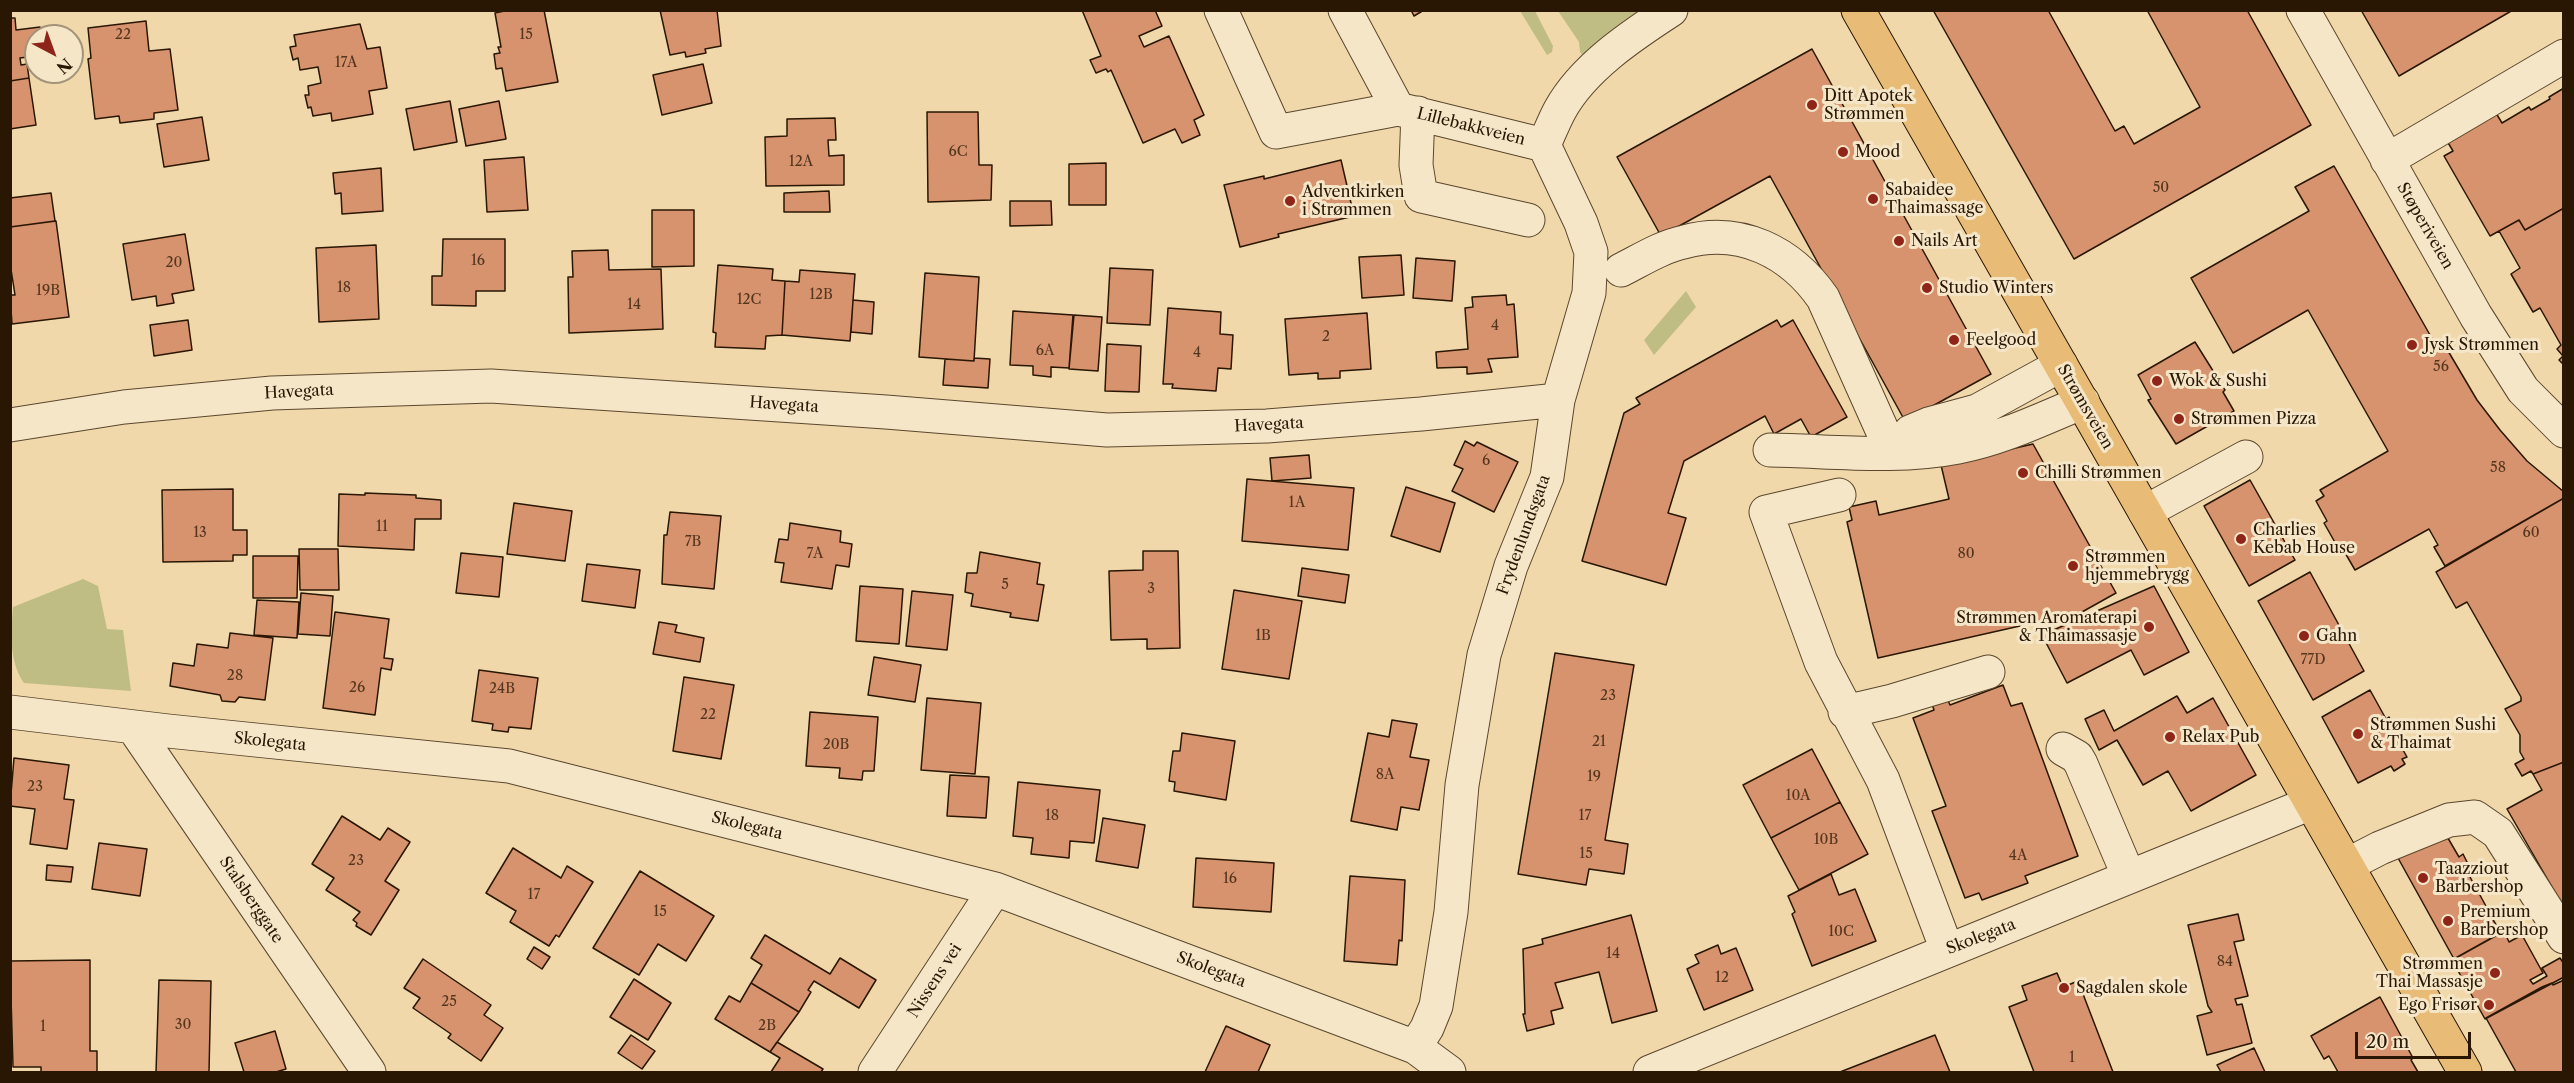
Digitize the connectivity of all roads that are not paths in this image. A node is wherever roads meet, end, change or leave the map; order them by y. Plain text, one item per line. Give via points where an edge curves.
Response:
1 (1221, 10) edge
2 (1345, 10) edge
3 (1671, 10) edge
4 (1858, 10) edge
5 (2303, 10) edge
6 (2564, 56) edge
7 (1408, 111) junction
8 (1544, 145) junction
9 (2387, 160) junction
10 (1528, 220) dead end
11 (1621, 270) dead end
12 (2061, 365) junction
13 (1558, 400) junction
14 (2083, 402) junction
15 (10, 425) edge
16 (2564, 431) edge
17 (1901, 442) junction
18 (1770, 450) dead end
19 (2246, 457) dead end
20 (1839, 495) dead end
21 (2145, 512) junction
22 (1988, 672) dead end
23 (1845, 711) junction
24 (10, 712) edge
25 (133, 728) junction
26 (2063, 749) dead end
27 (2312, 803) junction
28 (2347, 866) junction
29 (2129, 877) junction
30 (995, 889) junction
31 (2564, 937) edge
32 (1947, 950) junction
33 (1415, 1047) junction
34 (369, 1072) edge
35 (875, 1072) edge
36 (1449, 1072) edge
37 (1650, 1072) edge
38 (2466, 1072) edge

1 - 7 street via 1276,132
2 - 7 street
3 - 8 street via 1623,41 1587,75 1560,109
4 - 12 main road, Strømsveien
5 - 9 street, Støperiveien
6 - 9 street
7 - 8 street, Lillebakkveien
7 - 10 street via 1421,195
8 - 13 street, Frydenlundsgata via 1592,252 1589,293
9 - 16 street, Støperiveien via 2503,360 2523,390
11 - 17 street via 1662,249 1709,237 1745,241 1789,261 1808,277 1823,298
12 - 14 main road, Strømsveien
12 - 17 street via 1977,411 1929,424
13 - 15 street, Havegata via 1267,426 1107,430 491,386 272,393 124,407
13 - 33 street, Frydenlundsgata via 1546,477 1511,566 1484,655 1462,786 1451,912 1436,1006
14 - 17 street via 2006,433 1958,447
14 - 21 main road, Strømsveien
17 - 18 street
19 - 21 street
20 - 23 street via 1766,512 1821,662
21 - 27 main road, Strømsveien
22 - 23 street
23 - 32 street via 1882,780
24 - 25 street, Skolegata
25 - 30 street, Skolegata via 510,766
25 - 34 street, Stalsberggate
26 - 29 street via 2078,757
27 - 28 main road, Strømsveien
27 - 29 street, Skolegata
28 - 31 street via 2449,820 2475,817 2498,833
28 - 38 main road, Strømsveien
29 - 32 street, Skolegata
30 - 33 street, Skolegata
30 - 35 street, Nissens vei
32 - 37 street, Skolegata
33 - 36 street, Skolegata

